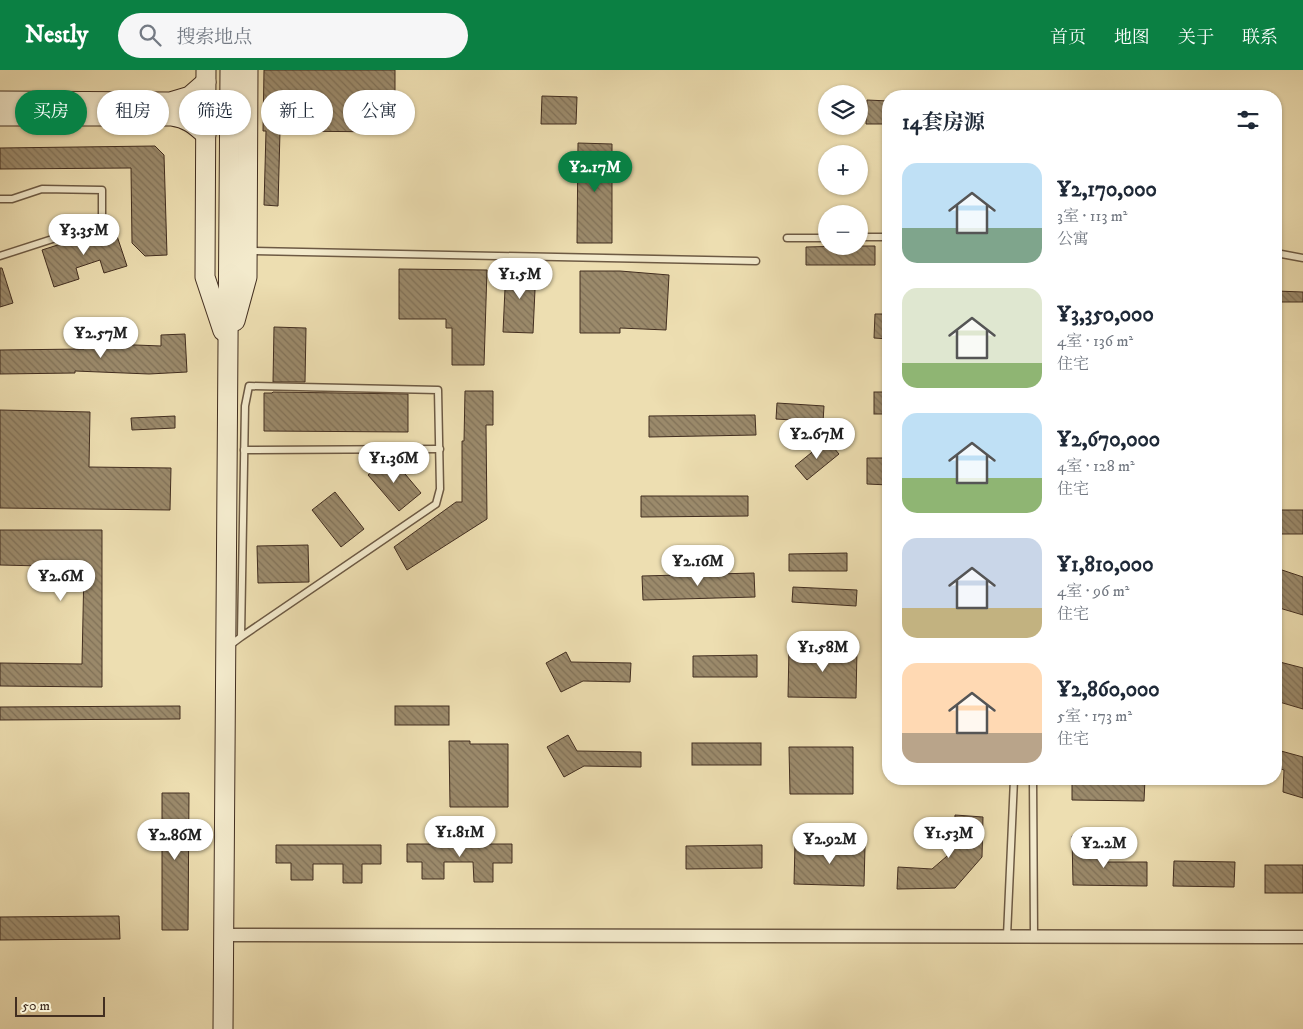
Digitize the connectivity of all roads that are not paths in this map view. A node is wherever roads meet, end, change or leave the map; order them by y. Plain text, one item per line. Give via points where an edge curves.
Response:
1 (230, 70) edge
2 (248, 70) edge
3 (206, 76) edge
4 (206, 90) edge
5 (0, 101) edge
6 (0, 116) edge
7 (179, 117) edge
8 (206, 135) edge
9 (0, 199) edge
10 (868, 237) edge
11 (882, 237) edge
12 (787, 238) dead end
13 (818, 238) edge
14 (247, 251) junction
15 (1282, 254) edge
16 (0, 256) edge
17 (1303, 258) edge
18 (756, 261) dead end
19 (228, 346) junction
20 (440, 449) junction
21 (244, 450) junction
22 (233, 643) junction
23 (1014, 785) edge
24 (1033, 785) edge
25 (224, 935) junction
26 (1007, 936) junction
27 (1034, 936) junction
28 (1303, 937) edge
29 (223, 1029) edge

1 - 19 street
2 - 14 street
3 - 4 street
3 - 5 street via 190,96 170,102
6 - 7 street
8 - 19 street via 205,276
9 - 16 lane via 12,199 42,189 102,190 102,223
10 - 11 lane
12 - 13 lane
14 - 18 lane
14 - 19 street via 247,276
15 - 17 lane
19 - 22 street
20 - 21 lane
20 - 21 lane via 438,390 249,386
20 - 22 lane via 440,489 436,504
21 - 22 lane
22 - 25 street
23 - 26 lane
24 - 27 lane
25 - 26 street
25 - 29 street
26 - 27 street
27 - 28 street

